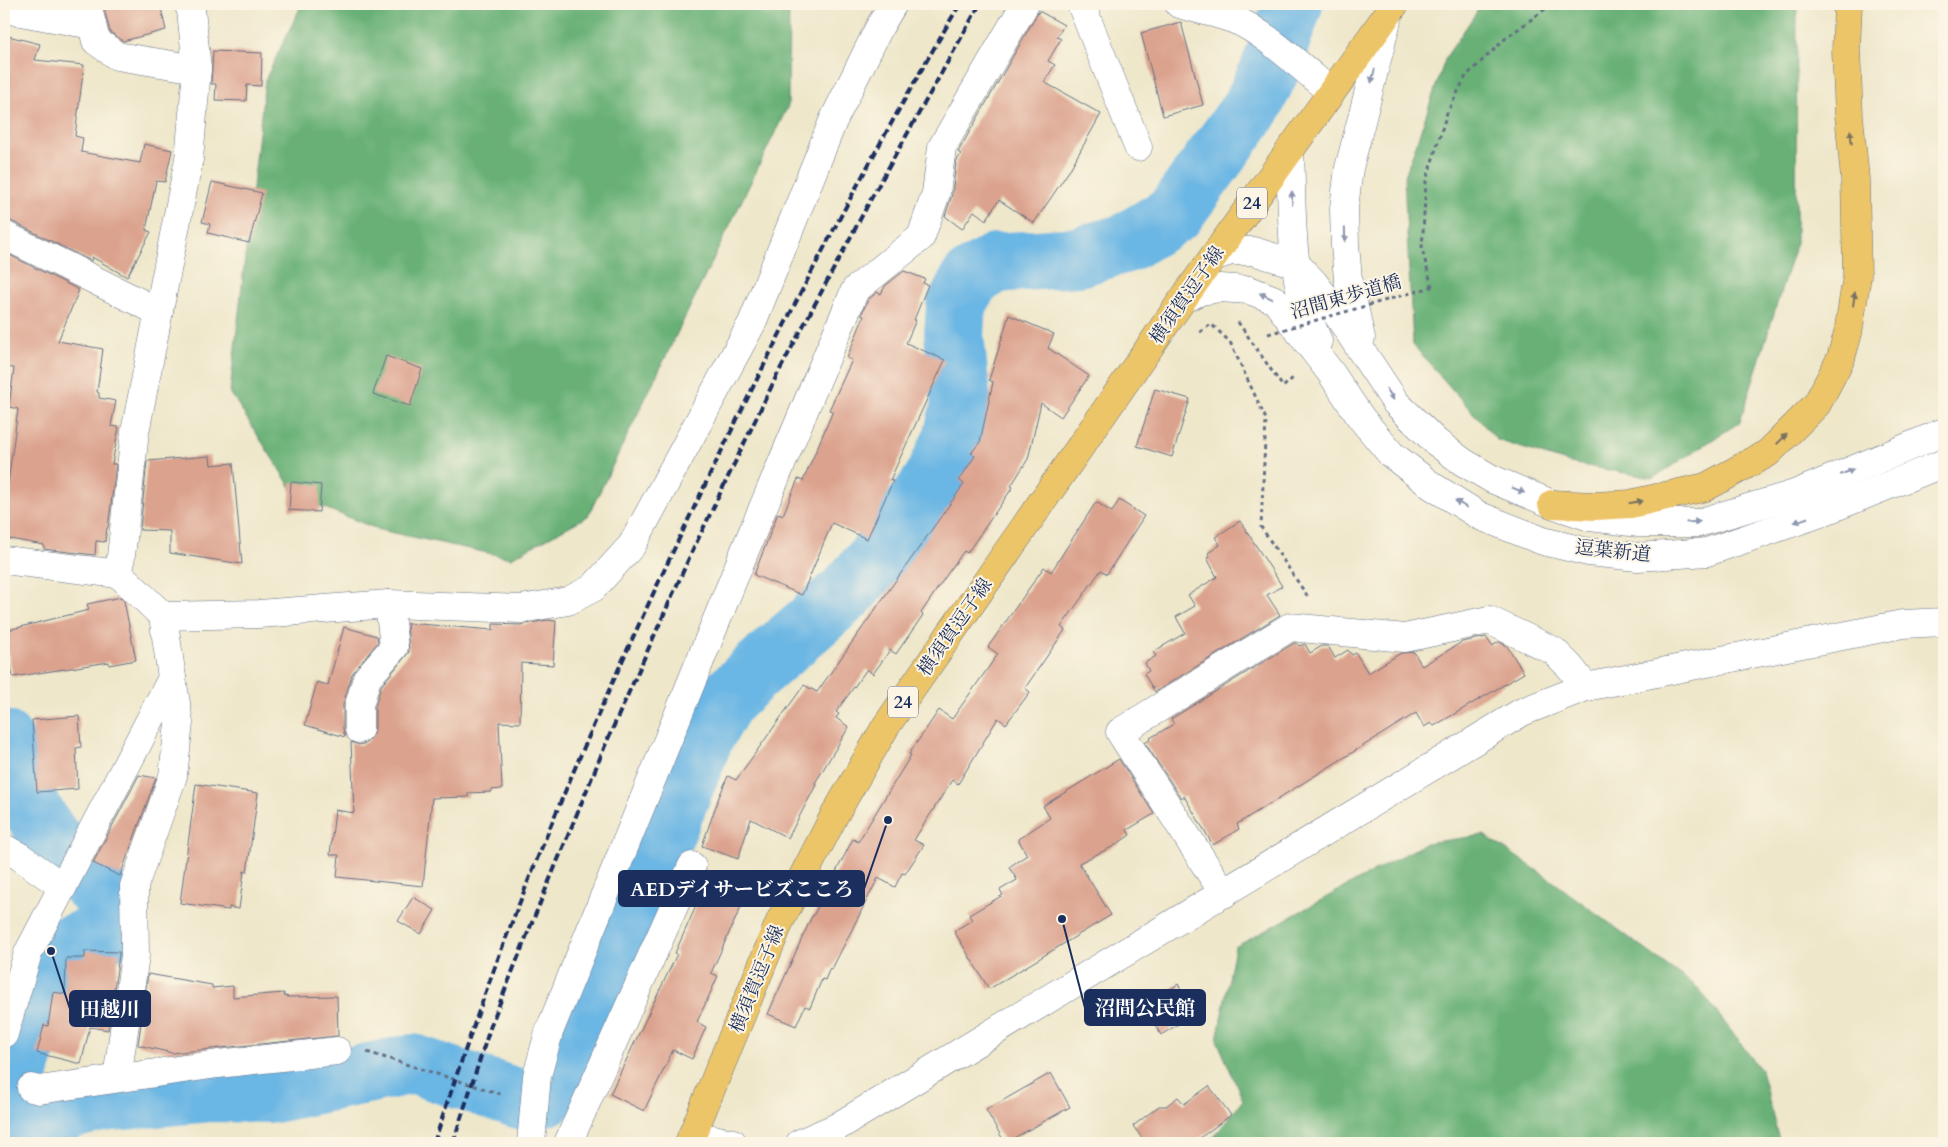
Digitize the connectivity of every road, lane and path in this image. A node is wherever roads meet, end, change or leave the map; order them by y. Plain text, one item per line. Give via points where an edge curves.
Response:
1 (188, 4) edge
2 (893, 4) edge
3 (1025, 4) edge
4 (1081, 4) edge
5 (1179, 4) edge
6 (1552, 4) edge
7 (1848, 4) edge
8 (1392, 8) edge
9 (4, 9) edge
10 (89, 14) edge
11 (197, 69) junction
12 (1331, 92) junction
13 (1138, 147) dead end
14 (1290, 150) junction
15 (4, 235) edge
16 (1213, 257) junction
17 (1296, 264) junction
18 (1183, 299) junction
19 (159, 312) junction
20 (1235, 318) dead end
21 (1197, 334) dead end
22 (1272, 341) dead end
23 (1364, 352) junction
24 (1290, 370) dead end
25 (1331, 373) junction
26 (1944, 432) edge
27 (1944, 463) edge
28 (1552, 504) junction
29 (4, 560) edge
30 (119, 574) junction
31 (1310, 601) dead end
32 (389, 604) junction
33 (162, 616) junction
34 (1944, 622) edge
35 (172, 678) junction
36 (1586, 687) junction
37 (359, 729) dead end
38 (4, 848) edge
39 (692, 866) dead end
40 (65, 883) junction
41 (1224, 894) junction
42 (4, 1034) edge
43 (349, 1051) joint
44 (117, 1078) junction
45 (31, 1088) dead end
46 (508, 1096) dead end
47 (531, 1130) edge
48 (691, 1139) edge
49 (568, 1143) edge
50 (733, 1143) edge
51 (800, 1143) edge

1 - 11 street
2 - 32 street via 833,121 752,323 632,544 593,588 568,601 521,609
3 - 47 street via 942,147 936,193 922,237 854,290 549,1032 537,1076
4 - 13 street
5 - 12 street via 1240,22
6 - 22 path, 沼間東歩道橋, bridge via 1506,38 1466,76 1447,114 1426,181 1422,249 1432,288 1268,334
28 -> 7 main road via 1630,504 1706,487 1768,453 1817,404 1840,358 1848,333 1857,276 1855,179 1848,115
8 - 12 main road, 24
8 -> 23 street via 1349,168 1344,208 1348,279
9 - 10 street
10 - 11 street via 96,41 117,56
11 - 19 street via 189,159
12 - 14 main road, 24
14 - 16 main road, 横須賀逗子線 / 24
17 -> 14 street
15 - 19 street
16 - 17 street via 1231,251 1253,251
16 - 18 main road, 横須賀逗子線 / 24
17 - 23 street, 逗葉新道 via 1331,305
17 - 25 street via 1305,308
25 -> 18 street via 1275,300 1249,290 1220,288 1201,291
18 - 48 main road, 横須賀逗子線 / 24 via 886,726 834,816 780,921
19 - 30 street via 135,432
20 - 24 path via 1283,387 1294,378
21 - 31 path via 1211,324 1230,342 1266,419 1261,527
23 -> 28 street, 逗葉新道 via 1396,403 1436,442 1492,479
27 -> 25 street, 逗葉新道 via 1815,515 1707,552 1638,557 1588,552 1543,541 1480,516 1432,486 1391,454 1361,418
28 -> 26 street, 逗葉新道 via 1590,516 1639,523 1698,523 1795,494
29 - 30 street
30 - 33 street
32 - 33 street via 259,614
32 - 37 street via 394,647 367,678 359,705
33 - 35 street
34 - 36 street via 1903,624
35 - 40 street
35 - 44 street via 179,723 173,776 134,886 135,956
36 - 41 street via 1522,712
36 - 41 street via 1554,651 1489,620 1405,638 1290,628 1120,732
38 - 40 street
39 - 49 street
40 - 42 street via 28,954
41 - 51 street via 837,1127
43 - 44 street
43 - 46 path
44 - 45 street via 39,1090
48 - 50 street

